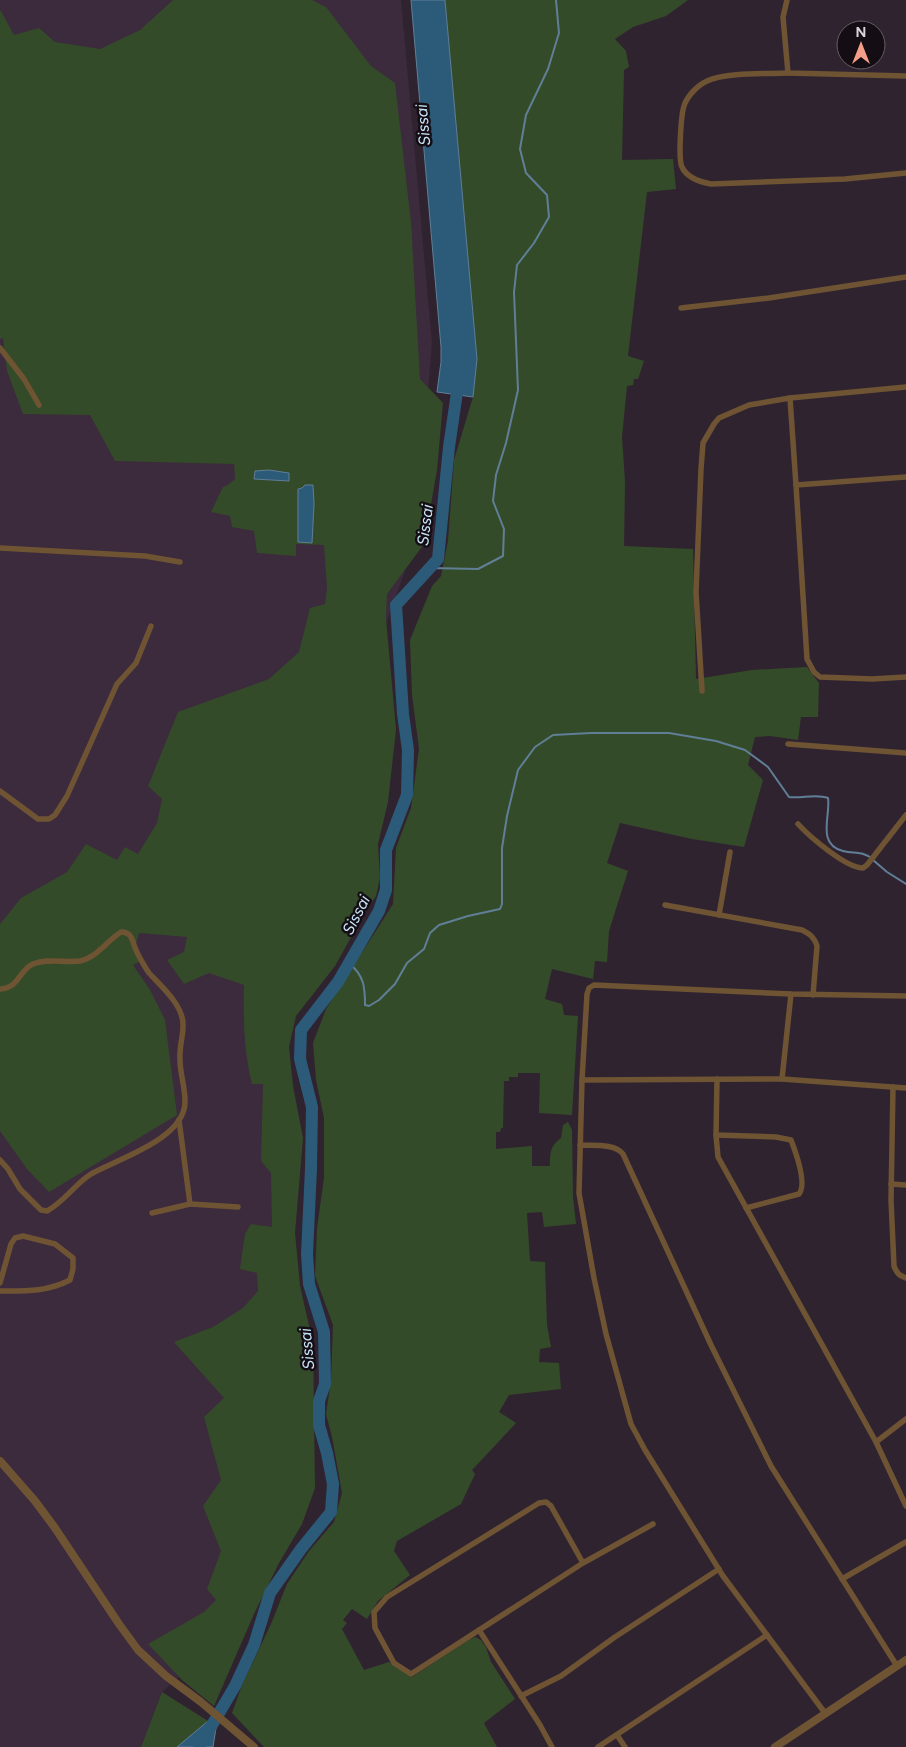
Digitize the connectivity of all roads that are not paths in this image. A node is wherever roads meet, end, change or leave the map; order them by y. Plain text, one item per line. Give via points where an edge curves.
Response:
1 (787, 0) edge
2 (788, 73) junction
3 (906, 76) edge
4 (906, 172) edge
5 (906, 277) edge
6 (681, 308) dead end
7 (0, 348) edge
8 (906, 387) edge
9 (790, 398) junction
10 (39, 405) dead end
11 (906, 477) edge
12 (796, 485) junction
13 (0, 548) edge
14 (180, 562) dead end
15 (151, 626) dead end
16 (906, 677) edge
17 (702, 691) dead end
18 (788, 744) dead end
19 (906, 753) edge
20 (0, 792) edge
21 (906, 816) edge
22 (798, 824) dead end
23 (730, 852) dead end
24 (666, 905) dead end
25 (719, 914) junction
26 (0, 989) edge
27 (792, 994) junction
28 (813, 995) junction
29 (906, 996) edge
30 (717, 1079) junction
31 (782, 1079) junction
32 (582, 1080) junction
33 (893, 1087) junction
34 (906, 1088) edge
35 (179, 1120) junction
36 (716, 1135) junction
37 (580, 1145) junction
38 (0, 1160) edge
39 (891, 1184) junction
40 (906, 1185) edge
41 (190, 1204) junction
42 (238, 1207) dead end
43 (746, 1208) junction
44 (152, 1213) dead end
45 (906, 1278) edge
46 (0, 1283) edge
47 (0, 1291) edge
48 (906, 1419) edge
49 (876, 1442) junction
50 (0, 1461) edge
51 (906, 1506) edge
52 (653, 1524) dead end
53 (906, 1542) edge
54 (583, 1563) junction
55 (719, 1569) junction
56 (842, 1579) junction
57 (479, 1630) junction
58 (767, 1635) junction
59 (906, 1660) edge
60 (897, 1666) junction
61 (521, 1696) junction
62 (825, 1713) junction
63 (617, 1736) junction
64 (254, 1747) edge
65 (552, 1747) edge
66 (598, 1747) edge
67 (625, 1747) edge
68 (774, 1747) edge

1 - 2 street via 783,17
2 - 3 street
2 - 4 street via 722,76 707,81 690,95 684,106 679,158 682,168 691,178 711,184
5 - 6 street
7 - 10 street
8 - 9 street
9 - 12 street
9 - 17 street via 749,404 731,411 714,424 703,443 696,592
11 - 12 street
12 - 16 street via 807,659 814,672 820,677
13 - 14 street via 145,556
15 - 20 street via 136,663 117,684 67,796 55,815 38,819
18 - 19 street
21 - 22 street via 863,868 851,866 809,836
23 - 25 street
24 - 25 street
25 - 28 street via 802,930 811,936 817,946
26 - 35 street via 12,986 33,964 82,961 121,932 129,934 144,966 175,1004 183,1021 180,1059 185,1102
27 - 28 street
27 - 31 street
27 - 32 street via 591,986 587,994
28 - 29 street
30 - 31 street
30 - 32 street
30 - 36 street
31 - 33 street
32 - 37 street
33 - 34 street
33 - 39 street
35 - 38 street via 171,1131 153,1143 89,1175 47,1210 41,1210 20,1189
35 - 41 street
36 - 43 street via 718,1157
36 - 43 street via 791,1140 802,1182 801,1192
37 - 55 street via 579,1193 594,1278 631,1424
37 - 56 street via 615,1148 623,1154 771,1466
39 - 40 street
39 - 45 street via 894,1266 899,1276
41 - 42 street
41 - 44 street
43 - 49 street
46 - 47 street via 15,1238 23,1236 55,1244 73,1258 70,1280 57,1286 36,1291
48 - 49 street
49 - 51 street
50 - 64 street via 55,1528 138,1650
52 - 54 street
53 - 56 street
54 - 57 street
54 - 57 street via 551,1506 539,1503 387,1597 374,1612 375,1628 394,1664 411,1674
55 - 58 street
55 - 61 street via 562,1676
56 - 60 street
57 - 61 street
58 - 62 street
58 - 63 street
59 - 60 street
60 - 62 street
61 - 65 street
62 - 68 street
63 - 66 street
63 - 67 street

